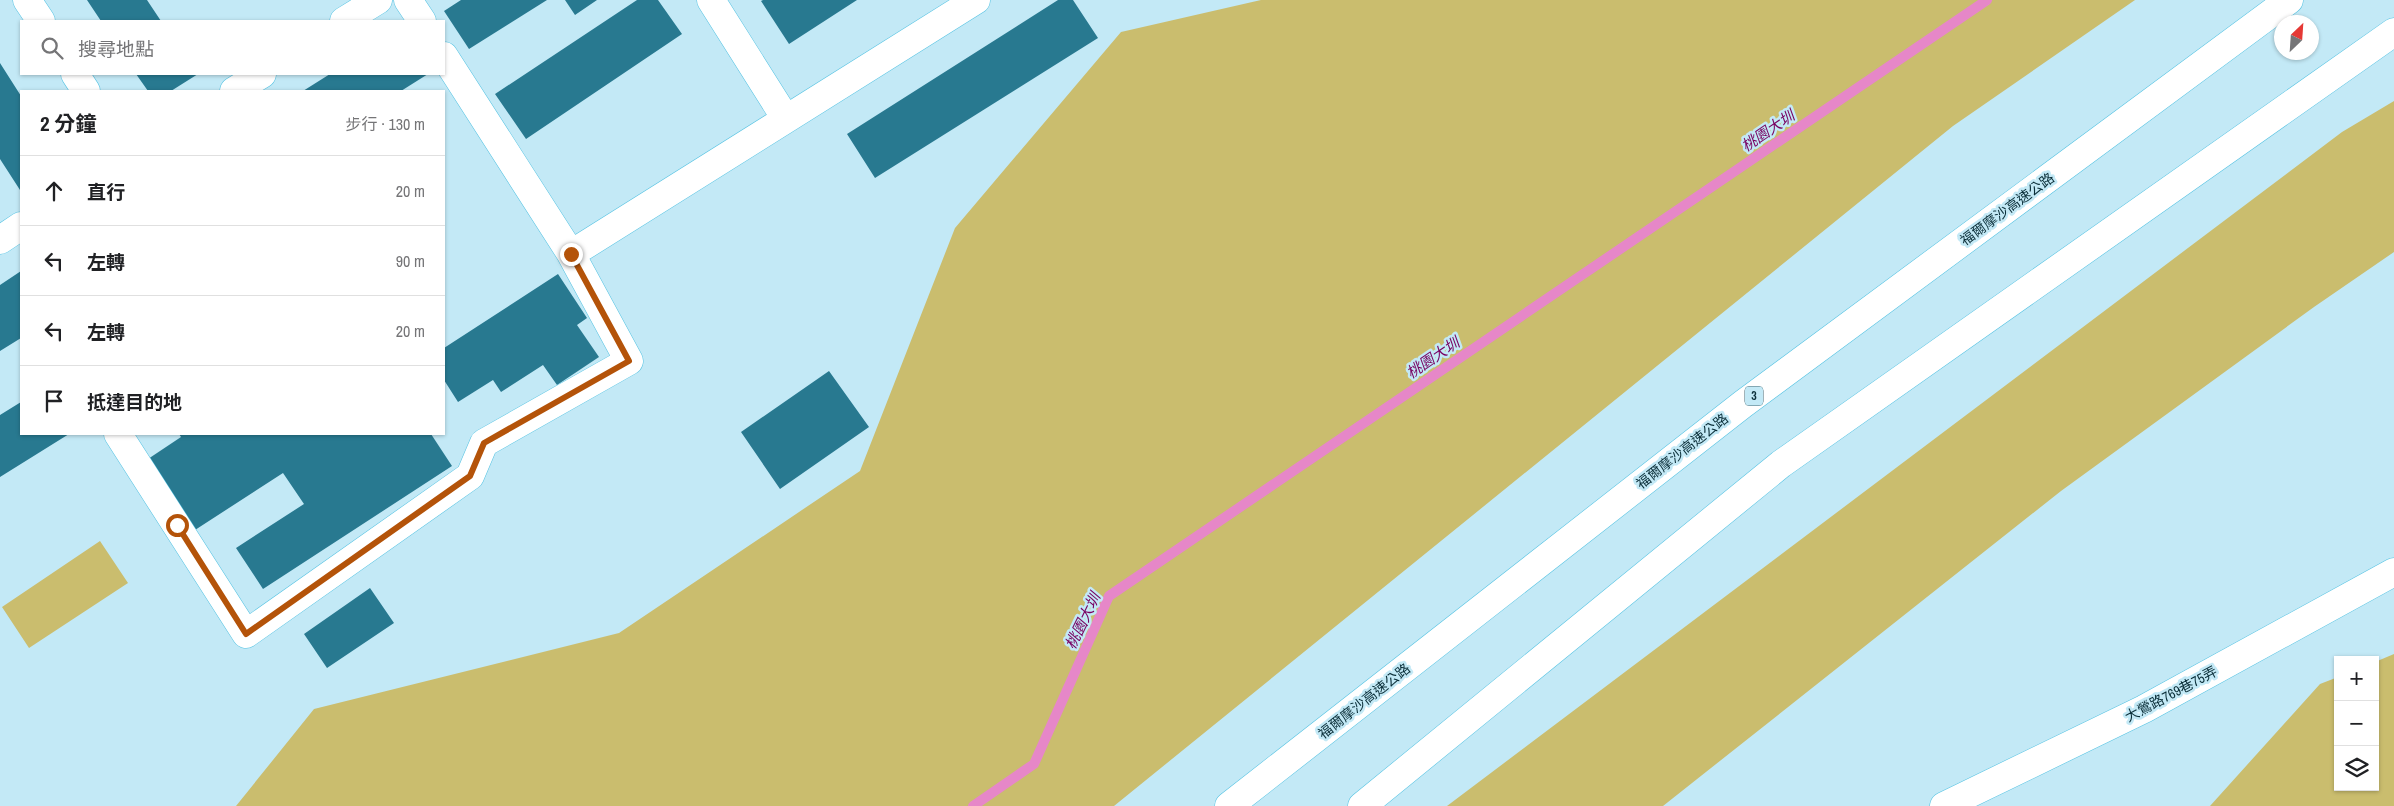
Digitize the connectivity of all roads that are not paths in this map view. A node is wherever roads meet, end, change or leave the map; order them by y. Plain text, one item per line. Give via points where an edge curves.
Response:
1 (27, 0) edge
2 (378, 0) edge
3 (408, 0) edge
4 (711, 0) edge
5 (976, 0) edge
6 (2289, 0) edge
7 (40, 20) edge
8 (346, 20) edge
9 (421, 20) edge
10 (2394, 32) edge
11 (445, 58) edge
12 (76, 75) edge
13 (260, 75) edge
14 (85, 90) edge
15 (236, 90) edge
16 (786, 119) junction
17 (20, 227) edge
18 (0, 240) edge
19 (571, 254) junction
20 (119, 435) edge
21 (2394, 572) edge
22 (1229, 806) edge
23 (1362, 806) edge
24 (1944, 806) edge

1 - 7 main road
2 - 8 main road
3 - 9 main road
4 - 16 main road
5 - 16 main road
6 - 22 main road, 福爾摩沙高速公路 / 3 via 1743,404
10 - 23 main road via 1781,464
11 - 19 main road
12 - 14 main road
13 - 15 main road
16 - 19 main road
17 - 18 main road
19 - 20 main road via 629,361 484,443 470,476 246,634
21 - 24 main road, 大鶯路769巷75弄 via 2144,710

